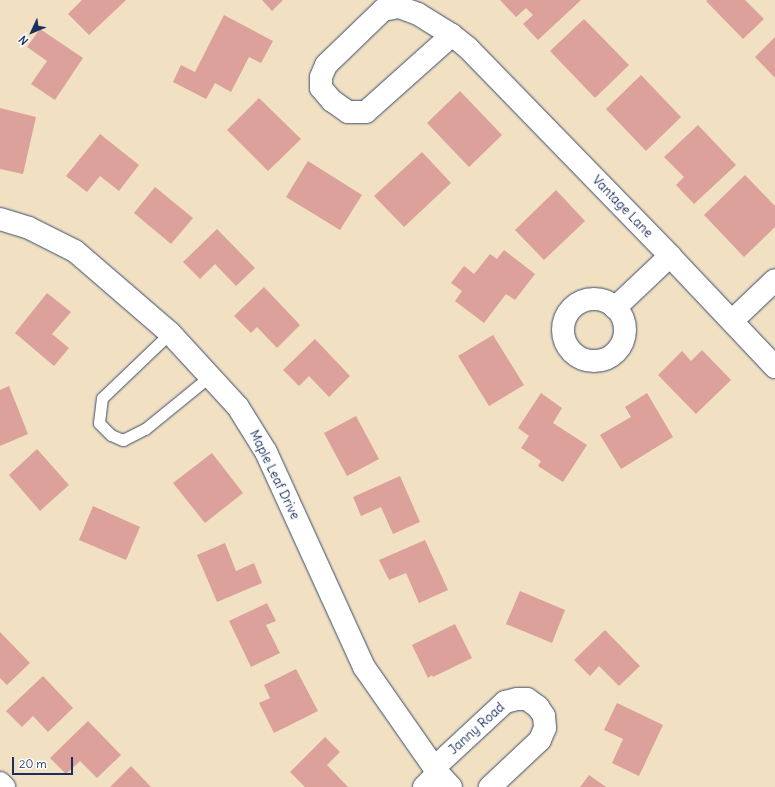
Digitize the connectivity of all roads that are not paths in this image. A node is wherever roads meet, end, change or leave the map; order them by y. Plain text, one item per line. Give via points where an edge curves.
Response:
1 (460, 42) junction
2 (0, 219) edge
3 (670, 256) junction
4 (775, 280) edge
5 (615, 308) dead end
6 (732, 321) junction
7 (170, 333) junction
8 (775, 367) edge
9 (210, 376) junction
10 (437, 779) edge
11 (0, 783) edge
12 (4, 787) edge
13 (490, 787) edge

1 - 1 street, Vantage Lane via 406,9 399,7 382,10 326,65 321,77 321,88 332,101 348,112 366,112
1 - 3 street, Vantage Lane
2 - 7 street, Maple Leaf Drive via 29,228 75,251
3 - 5 street
3 - 6 street, Vantage Lane
4 - 6 street
6 - 8 street, Vantage Lane
7 - 9 street, Maple Leaf Drive
7 - 9 lane via 102,398 98,423 111,435 123,440 145,429
9 - 10 street, Maple Leaf Drive via 238,407 266,452 364,667
10 - 13 street, Janny Road via 505,702 527,699 538,707 544,716 545,728 540,740
11 - 12 street

